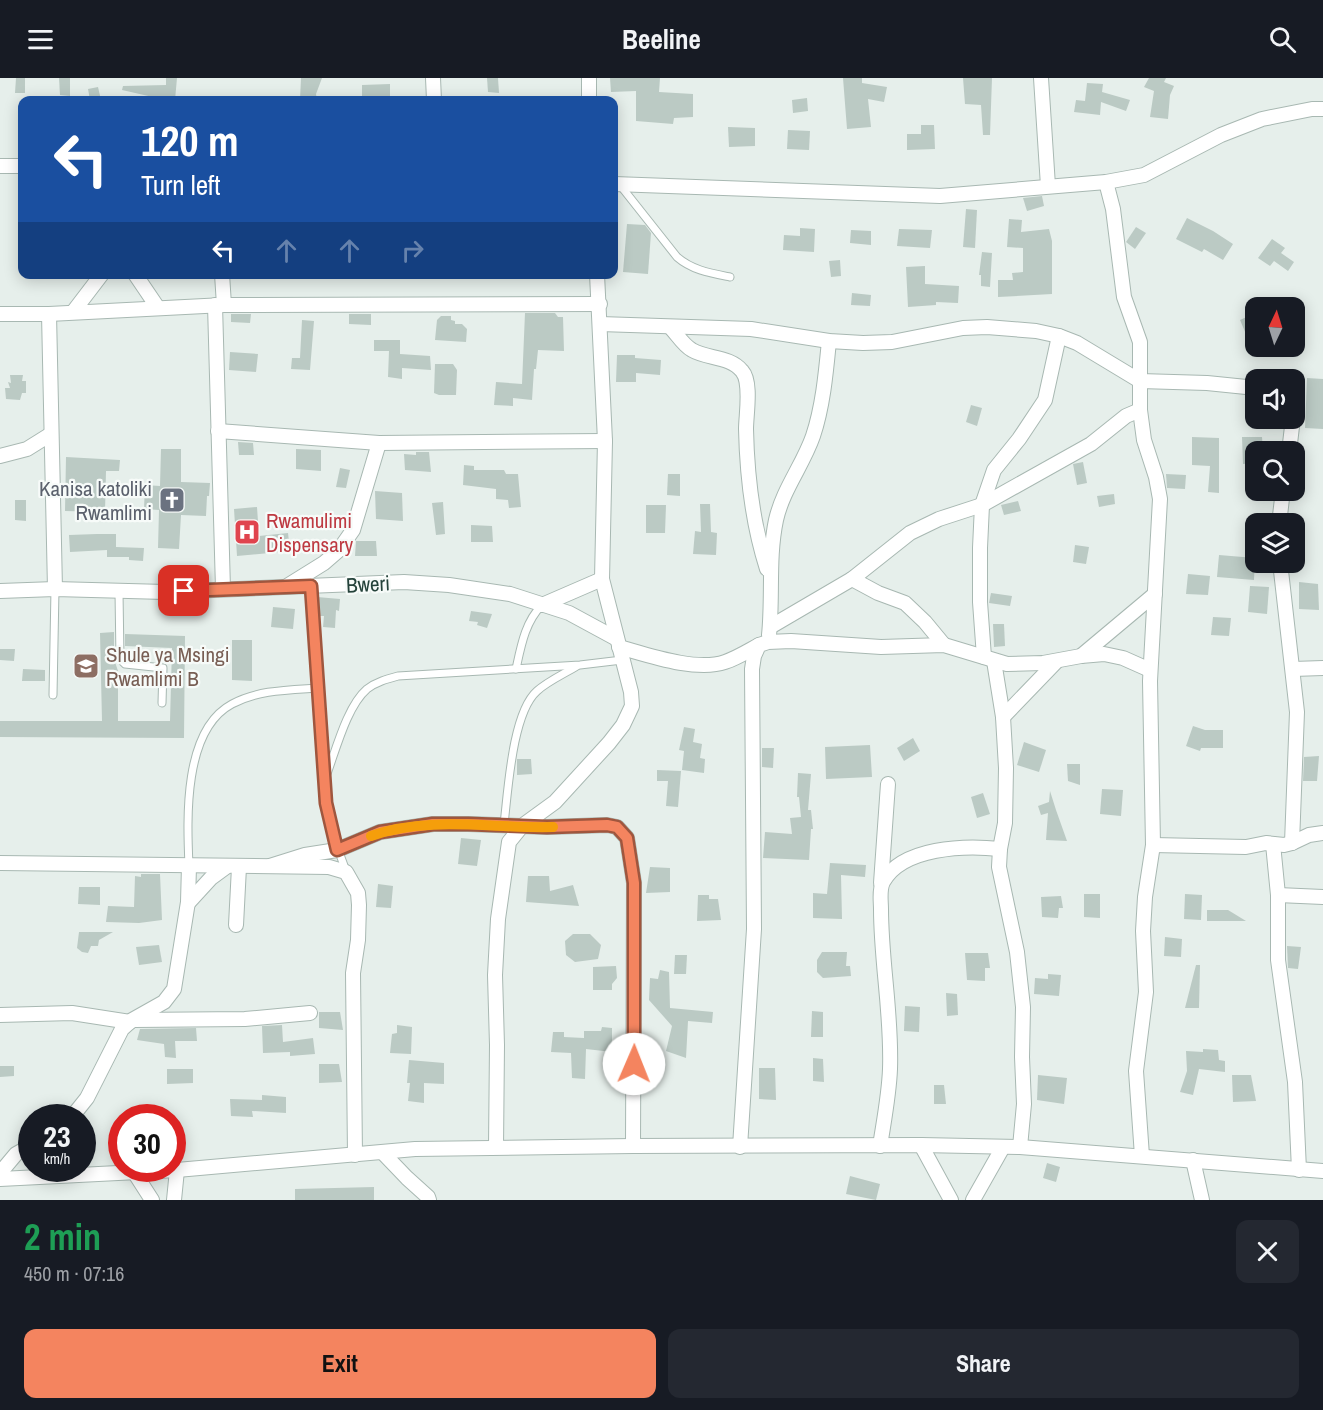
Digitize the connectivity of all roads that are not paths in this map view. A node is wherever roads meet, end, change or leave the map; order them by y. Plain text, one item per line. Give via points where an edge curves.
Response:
1 (433, 78) edge
2 (589, 78) edge
3 (1041, 78) edge
4 (434, 96) edge
5 (589, 96) edge
6 (1323, 109) edge
7 (0, 166) edge
8 (18, 166) edge
9 (1106, 182) junction
10 (618, 185) edge
11 (618, 186) edge
12 (1048, 186) junction
13 (730, 276) dead end
14 (98, 279) edge
15 (138, 279) edge
16 (222, 279) edge
17 (598, 279) edge
18 (600, 304) junction
19 (219, 305) junction
20 (158, 308) junction
21 (73, 312) junction
22 (0, 314) edge
23 (49, 314) junction
24 (600, 324) junction
25 (670, 327) junction
26 (1059, 336) junction
27 (829, 341) junction
28 (1140, 381) junction
29 (1245, 387) edge
30 (1140, 410) junction
31 (218, 431) junction
32 (51, 434) junction
33 (605, 441) junction
34 (380, 443) junction
35 (27, 449) junction
36 (0, 456) edge
37 (51, 460) junction
38 (982, 505) junction
39 (1281, 573) edge
40 (602, 579) junction
41 (852, 579) junction
42 (771, 580) junction
43 (311, 586) junction
44 (285, 587) junction
45 (55, 589) junction
46 (224, 589) junction
47 (0, 591) edge
48 (119, 592) junction
49 (1155, 594) junction
50 (542, 605) junction
51 (770, 627) junction
52 (763, 643) junction
53 (944, 645) junction
54 (620, 649) junction
55 (1081, 656) junction
56 (989, 659) junction
57 (1056, 662) junction
58 (580, 665) junction
59 (1323, 668) edge
60 (516, 669) junction
61 (1293, 669) junction
62 (1150, 670) junction
63 (318, 688) junction
64 (53, 695) dead end
65 (162, 704) dead end
66 (1003, 717) junction
67 (325, 779) junction
68 (888, 784) dead end
69 (504, 825) junction
70 (522, 826) junction
71 (1323, 833) edge
72 (1292, 843) junction
73 (1273, 844) junction
74 (1153, 845) junction
75 (1000, 849) junction
76 (337, 850) junction
77 (0, 863) edge
78 (270, 866) junction
79 (189, 867) junction
80 (233, 867) junction
81 (346, 872) junction
82 (881, 885) junction
83 (1278, 895) junction
84 (1323, 897) edge
85 (188, 902) junction
86 (236, 925) dead end
87 (310, 1013) dead end
88 (0, 1015) edge
89 (131, 1021) junction
90 (82, 1104) edge
91 (921, 1145) junction
92 (633, 1146) junction
93 (880, 1146) junction
94 (740, 1147) junction
95 (1003, 1147) junction
96 (1020, 1147) junction
97 (496, 1148) junction
98 (383, 1153) junction
99 (16, 1154) joint
100 (0, 1155) edge
101 (355, 1155) junction
102 (1142, 1156) junction
103 (1193, 1160) junction
104 (186, 1169) edge
105 (1299, 1170) junction
106 (1323, 1171) edge
107 (0, 1173) edge
108 (108, 1173) edge
109 (0, 1179) edge
110 (140, 1182) edge
111 (176, 1182) edge
112 (430, 1199) edge
113 (152, 1200) edge
114 (174, 1200) edge
115 (951, 1200) edge
116 (973, 1200) edge
117 (1202, 1200) edge

1 - 4 street
2 - 5 street
3 - 12 street
6 - 9 street via 1262,119 1144,174
7 - 8 street
9 - 12 street
9 - 28 street via 1124,297 1140,342
10 - 12 street via 940,196
11 - 13 lane via 684,263 703,272
14 - 21 street
15 - 20 street
16 - 19 street
17 - 18 street
18 - 19 street
18 - 24 street
19 - 20 street
19 - 31 street
20 - 21 street
21 - 23 street
22 - 23 street
23 - 32 street
24 - 25 street
24 - 33 street
25 - 27 street via 751,329
25 - 42 street via 691,350 736,366 746,378 753,507
26 - 27 street via 979,328 892,342
26 - 28 street
26 - 38 street via 1045,400 994,470
27 - 42 street via 812,437 776,520
28 - 29 street
28 - 30 street
30 - 38 street via 1126,416 1091,444
30 - 49 street via 1160,498
31 - 34 street
31 - 46 street
32 - 35 street
32 - 37 street
33 - 34 street
33 - 40 street
34 - 44 street via 353,530 324,563
35 - 36 street
35 - 37 street
37 - 45 street
38 - 41 street via 910,533
38 - 56 street via 980,602
39 - 61 street
40 - 50 street
40 - 54 street
41 - 51 street
41 - 53 street via 905,603
42 - 51 street
43 - 44 street, Bweri
43 - 50 street, Bweri via 404,582 449,585 500,592
43 - 63 lane
44 - 46 street, Bweri
45 - 47 street, Bweri
45 - 48 street, Bweri
45 - 64 lane
46 - 48 street, Bweri
48 - 65 lane via 120,659 125,664 163,668
49 - 55 street
49 - 62 street
50 - 54 street, Bweri via 569,613
50 - 60 lane via 527,627
51 - 52 street
52 - 53 street
52 - 54 street, Bweri via 723,663 706,665
52 - 94 street via 754,656 752,669 754,928
53 - 56 street
54 - 58 lane
54 - 70 street via 632,706 623,725 555,802
55 - 57 street
55 - 62 street via 1112,656
56 - 57 street via 1019,664
56 - 66 street
57 - 66 street
58 - 60 lane
58 - 69 lane via 536,691 529,701 513,753
59 - 61 street
60 - 67 lane via 398,676 377,683 365,691 351,711
61 - 72 street via 1298,712
62 - 74 street
63 - 67 lane
63 - 79 lane via 277,690 253,696 218,713 207,727 197,753 189,802
66 - 75 street via 1006,799
67 - 76 lane via 327,810
68 - 82 street
69 - 70 street
69 - 76 street via 433,824 380,832
70 - 92 street via 607,825 617,827 627,838 634,883
70 - 97 street via 509,842 498,919
71 - 72 street
72 - 73 street
73 - 74 street
73 - 83 street
74 - 102 street via 1145,897 1146,992 1136,1071
75 - 82 street via 945,849 922,855 890,872
75 - 96 street via 999,867 1017,952 1023,1006 1024,1104
76 - 78 street
76 - 81 lane
77 - 79 street
78 - 80 street
78 - 81 street via 329,867
79 - 80 street
79 - 85 street
80 - 85 street via 211,878
80 - 86 street
81 - 101 street via 358,893 359,905 353,973
82 - 93 street via 890,1068
83 - 84 street
83 - 105 street via 1278,960 1295,1082
85 - 89 street via 174,989 164,1002
87 - 89 street via 245,1019
88 - 89 street via 72,1013
89 - 90 street via 116,1039
91 - 93 street
91 - 95 street
91 - 115 street
92 - 94 street
92 - 97 street
93 - 94 street
95 - 96 street
95 - 116 street
96 - 102 street
97 - 98 street
98 - 101 street
98 - 112 street
99 - 100 street
99 - 107 street
101 - 104 street
102 - 103 street
103 - 105 street
103 - 117 street
105 - 106 street
108 - 109 street
110 - 113 street
111 - 114 street

